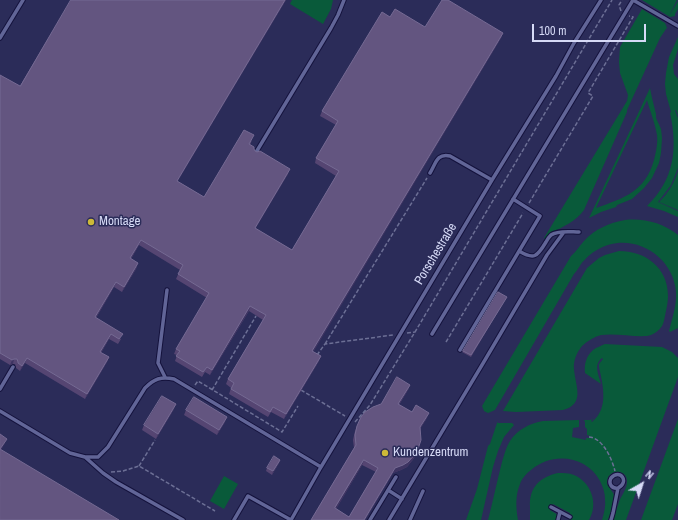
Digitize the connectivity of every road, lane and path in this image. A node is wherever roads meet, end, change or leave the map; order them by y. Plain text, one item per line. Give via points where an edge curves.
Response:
1 (23, 0) edge
2 (344, 0) edge
3 (601, 0) edge
4 (612, 0) edge
5 (622, 0) edge
6 (633, 0) edge
7 (625, 13) junction
8 (678, 26) edge
9 (0, 38) edge
10 (255, 154) edge
11 (430, 173) joint
12 (492, 180) junction
13 (513, 199) junction
14 (527, 207) junction
15 (564, 232) junction
16 (579, 232) dead end
17 (519, 250) junction
18 (167, 290) dead end
19 (256, 316) edge
20 (415, 332) junction
21 (400, 334) junction
22 (432, 334) dead end
23 (446, 342) dead end
24 (325, 344) junction
25 (460, 350) dead end
26 (315, 359) edge
27 (13, 367) edge
28 (166, 377) junction
29 (0, 389) edge
30 (193, 390) junction
31 (212, 390) junction
32 (302, 390) edge
33 (298, 406) dead end
34 (0, 411) edge
35 (350, 419) junction
36 (589, 437) dead end
37 (155, 440) dead end
38 (85, 457) junction
39 (139, 466) junction
40 (321, 467) junction
41 (103, 473) junction
42 (617, 474) junction
43 (396, 476) dead end
44 (618, 488) junction
45 (388, 490) junction
46 (423, 491) dead end
47 (402, 499) junction
48 (551, 507) dead end
49 (215, 511) dead end
50 (560, 512) junction
51 (570, 517) dead end
52 (183, 520) edge
53 (234, 520) edge
54 (291, 520) edge
55 (370, 520) edge
56 (389, 520) edge
57 (410, 520) edge
58 (558, 520) edge
59 (611, 520) edge

1 - 9 lane
2 - 10 lane via 331,28
3 - 12 lane, Porschestraße
4 - 20 path
5 - 7 path via 619,5 620,11
6 - 7 lane
6 - 8 lane
7 - 13 lane
7 - 14 path via 633,18 588,93 593,96
11 - 12 lane via 441,155 445,154
11 - 24 path
12 - 21 lane, Porschestraße
13 - 14 lane
13 - 22 lane
14 - 17 lane via 540,216
14 - 23 path
15 - 16 lane
15 - 17 lane via 550,235 533,256
15 - 47 lane via 547,255
17 - 25 lane
18 - 28 lane via 158,363
19 - 31 path
20 - 21 path
20 - 35 path via 370,405 355,422
21 - 24 path
21 - 35 lane, Porschestraße
24 - 26 path
27 - 29 lane
28 - 30 lane
28 - 38 lane via 151,382 108,447 98,457
30 - 31 path via 198,381
30 - 40 lane
31 - 33 path via 282,432
32 - 35 path
34 - 38 lane via 70,453
35 - 40 lane, Porschestraße
36 - 42 path via 594,437 607,451
37 - 39 path
38 - 41 lane
39 - 41 path
39 - 49 path
40 - 54 lane, Porschestraße
41 - 52 lane
42 - 44 lane via 624,480
42 - 44 lane via 610,478 610,482 612,487
43 - 45 lane
44 - 59 lane
45 - 47 lane
45 - 55 lane
46 - 57 lane
47 - 56 lane
48 - 50 lane
50 - 51 lane
50 - 58 lane
53 - 54 lane via 248,496

